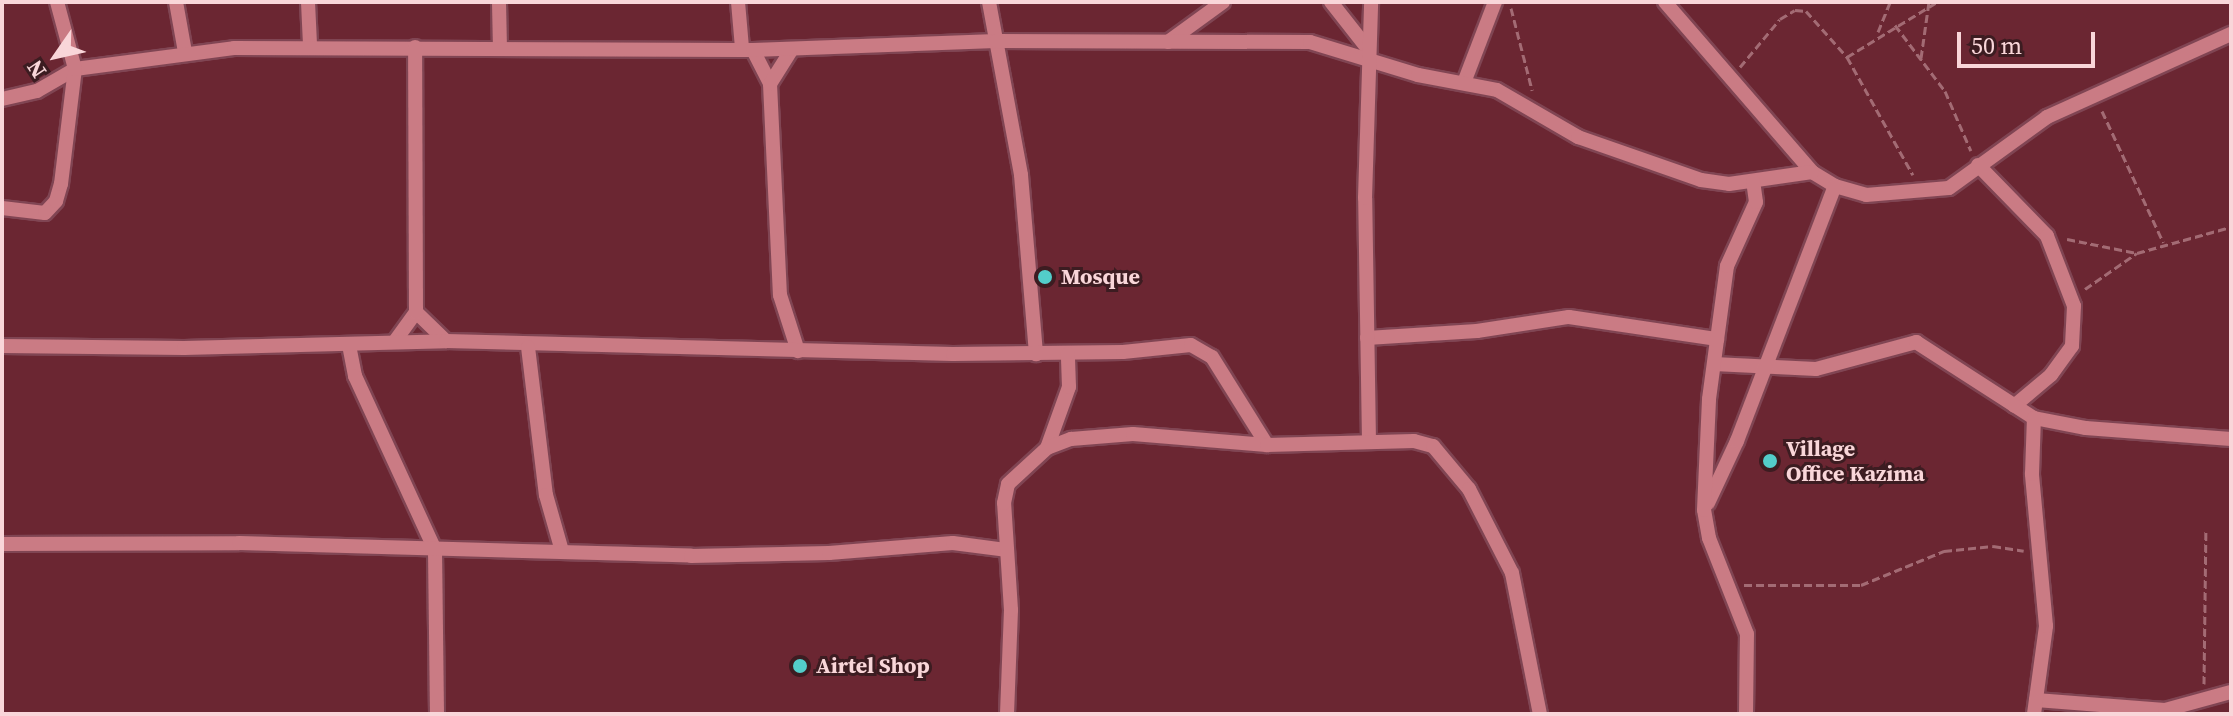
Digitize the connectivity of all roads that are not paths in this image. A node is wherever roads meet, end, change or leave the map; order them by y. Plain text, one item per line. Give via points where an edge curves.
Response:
1 (57, 2) edge
2 (176, 2) edge
3 (308, 2) edge
4 (499, 2) edge
5 (738, 2) edge
6 (989, 2) edge
7 (1223, 2) edge
8 (1331, 2) edge
9 (1371, 2) edge
10 (1495, 2) edge
11 (1665, 2) edge
12 (182, 34) junction
13 (2231, 34) edge
14 (996, 41) junction
15 (1168, 42) junction
16 (310, 45) junction
17 (415, 47) junction
18 (500, 48) junction
19 (748, 49) junction
20 (792, 49) junction
21 (201, 50) junction
22 (185, 52) junction
23 (1368, 53) junction
24 (75, 69) junction
25 (1465, 80) junction
26 (770, 84) junction
27 (2, 99) edge
28 (1978, 165) junction
29 (1812, 172) junction
30 (1753, 181) junction
31 (1835, 186) junction
32 (2, 208) edge
33 (416, 312) junction
34 (1367, 338) junction
35 (1717, 339) junction
36 (395, 341) junction
37 (446, 341) junction
38 (349, 345) junction
39 (2, 346) edge
40 (528, 347) junction
41 (798, 351) junction
42 (1036, 354) junction
43 (1068, 354) junction
44 (1714, 364) junction
45 (1762, 366) junction
46 (2014, 406) junction
47 (2034, 418) junction
48 (2231, 439) edge
49 (1369, 442) junction
50 (1267, 445) junction
51 (1047, 448) junction
52 (1704, 510) junction
53 (2, 544) edge
54 (435, 550) junction
55 (1006, 550) junction
56 (562, 551) junction
57 (2231, 692) edge
58 (2035, 707) edge
59 (2164, 712) edge
60 (437, 714) edge
61 (1007, 714) edge
62 (1540, 714) edge
63 (1746, 714) edge

1 - 24 street
2 - 12 street
3 - 16 street
4 - 18 street
5 - 19 street
6 - 14 street
7 - 15 street
8 - 23 street
9 - 23 street
10 - 25 street
11 - 29 street
12 - 21 street
12 - 22 street
13 - 28 street via 2094,93 2019,133
14 - 15 street
14 - 20 street
14 - 42 street via 1021,175
15 - 23 street via 1310,42
16 - 17 street
16 - 21 street
17 - 18 street
17 - 33 street
18 - 19 street
19 - 20 street
19 - 26 street
20 - 26 street
21 - 22 street
22 - 24 street
23 - 25 street via 1418,75
23 - 34 street
24 - 27 street via 37,91
24 - 32 street via 56,201 45,213
25 - 30 street via 1530,105 1578,137 1658,167 1701,180
26 - 41 street via 780,295
28 - 31 street via 1949,188 1923,193 1866,195
28 - 46 street via 2047,236 2072,298 2072,346 2051,375
29 - 30 street
29 - 31 street
30 - 35 street via 1756,202 1727,266
31 - 45 street
33 - 36 street
33 - 37 street
34 - 35 street via 1477,331 1569,317
34 - 49 street
35 - 44 street
36 - 37 street
36 - 38 street
37 - 40 street
38 - 39 street
38 - 54 street via 355,376
40 - 41 street
40 - 56 street via 546,495
41 - 42 street
42 - 43 street
43 - 50 street via 1202,346
43 - 51 street via 1069,387
44 - 45 street
44 - 52 street
45 - 46 street via 1816,369 1916,342
45 - 52 street via 1737,441
46 - 47 street
47 - 48 street via 2086,428
47 - 58 street via 2032,474 2046,626
49 - 50 street
49 - 62 street via 1433,446 1469,489 1512,573
50 - 51 street via 1105,434
51 - 55 street via 1008,484
52 - 63 street via 1709,538 1732,585 1747,634
53 - 54 street via 239,543
54 - 56 street
54 - 60 street
55 - 56 street via 953,543 798,554
55 - 61 street via 1011,610
57 - 59 street
58 - 59 street

